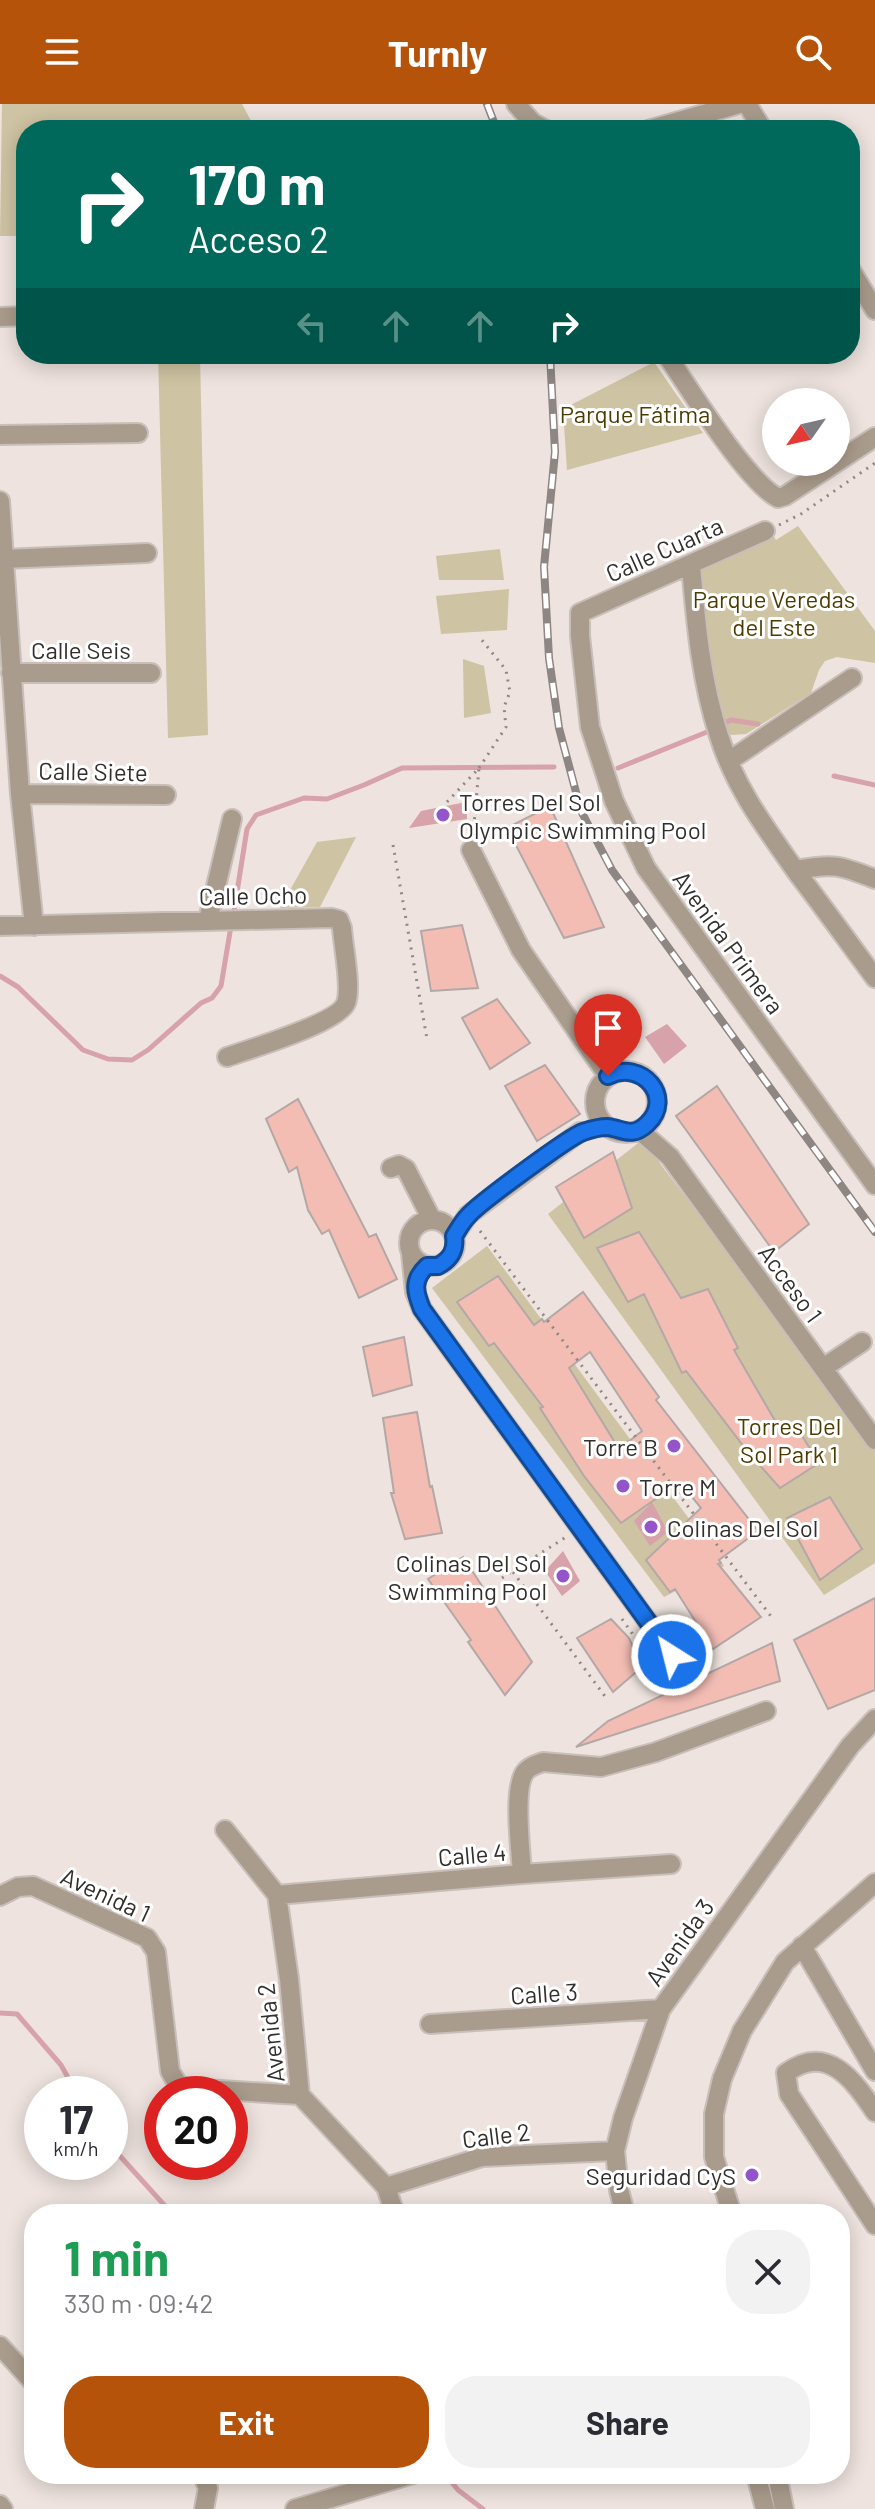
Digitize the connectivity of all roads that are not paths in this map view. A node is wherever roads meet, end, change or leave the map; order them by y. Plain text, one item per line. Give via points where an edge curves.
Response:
1 (516, 104) edge
2 (739, 104) edge
3 (530, 120) edge
4 (683, 120) edge
5 (860, 285) edge
6 (875, 310) edge
7 (673, 364) edge
8 (138, 433) dead end
9 (0, 435) edge
10 (875, 437) edge
11 (0, 501) edge
12 (765, 531) road end
13 (147, 553) dead end
14 (4, 559) junction
15 (691, 566) junction
16 (583, 611) joint
17 (11, 673) junction
18 (151, 673) dead end
19 (852, 678) dead end
20 (729, 761) junction
21 (20, 794) junction
22 (166, 795) dead end
23 (232, 819) dead end
24 (471, 850) road end
25 (796, 870) junction
26 (875, 879) edge
27 (224, 920) junction
28 (0, 926) edge
29 (34, 926) junction
30 (875, 978) edge
31 (227, 1057) dead end
32 (608, 1076) junction
33 (596, 1108) junction
34 (653, 1116) junction
35 (608, 1127) junction
36 (639, 1130) junction
37 (580, 1132) junction
38 (670, 1157) junction
39 (391, 1168) dead end
40 (875, 1185) edge
41 (447, 1231) junction
42 (411, 1253) junction
43 (424, 1279) junction
44 (862, 1342) dead end
45 (823, 1368) junction
46 (874, 1439) edge
47 (672, 1655) dead end
48 (766, 1711) dead end
49 (871, 1725) edge
50 (225, 1830) dead end
51 (671, 1864) dead end
52 (522, 1874) junction
53 (875, 1883) edge
54 (277, 1895) junction
55 (0, 1896) edge
56 (802, 1946) junction
57 (661, 2009) junction
58 (430, 2024) dead end
59 (875, 2071) edge
60 (300, 2095) junction
61 (875, 2112) edge
62 (615, 2151) junction
63 (386, 2187) junction
64 (392, 2204) edge
65 (622, 2204) edge
66 (729, 2204) edge
67 (875, 2225) edge
68 (0, 2346) edge
69 (24, 2372) edge
70 (206, 2484) edge
71 (379, 2484) edge
72 (759, 2484) edge
73 (779, 2484) edge
74 (204, 2509) edge
75 (295, 2509) edge
76 (765, 2509) edge
77 (784, 2509) edge

1 - 3 street
2 - 4 street
5 - 6 street
7 - 10 street via 745,468 773,496 785,496
8 - 9 street
11 - 14 street
12 - 15 street, Calle Cuarta
13 - 14 street
14 - 17 street
15 - 16 street, Calle Cuarta
15 - 20 street via 701,660
16 - 40 street, Avenida Primera via 580,636 590,727 614,801 646,868
17 - 18 street, Calle Seis
17 - 21 street
19 - 20 street
20 - 25 street via 757,817
21 - 22 street, Calle Siete
21 - 29 street
23 - 27 street
24 - 32 street via 521,950
25 - 26 street via 829,865
25 - 30 street
27 - 29 street, Calle Ocho
27 - 31 street, Calle Ocho via 339,920 348,990 346,1003 330,1018
28 - 29 street, Calle Ocho
32 - 33 street via 595,1096
32 - 34 street, Acceso 1 via 625,1071 643,1076 655,1090
33 - 35 street
33 - 37 street
34 - 36 street
34 - 38 street, Acceso 1
35 - 36 street
35 - 37 street
36 - 38 street, Acceso 1
37 - 41 street
38 - 45 street, Acceso 1
39 - 41 street via 406,1169
41 - 42 street via 415,1227
41 - 43 street via 455,1245 447,1261
42 - 43 street
42 - 43 street
43 - 47 street via 422,1309
44 - 45 street
45 - 46 street, Acceso 1
48 - 52 street via 601,1767 534,1765 519,1789
49 - 57 street, Avenida 3
50 - 54 street
51 - 52 street, Calle 4
52 - 54 street, Calle 4
53 - 56 street
54 - 60 street, Avenida 2
55 - 60 street, Avenida 1 via 33,1886 147,1938 156,1952 170,2071 178,2085
56 - 59 street
56 - 66 street via 762,1996 722,2079 714,2114 714,2157
57 - 58 street, Calle 3
57 - 62 street, Avenida 3
60 - 63 street, Avenida 2
61 - 67 street via 856,2084 833,2066 813,2060 786,2073 789,2094
62 - 63 street, Calle 2 via 482,2157
62 - 65 street, Avenida 3
63 - 64 street, Avenida 2
68 - 69 street
70 - 74 street
71 - 75 street
72 - 76 street
73 - 77 street

